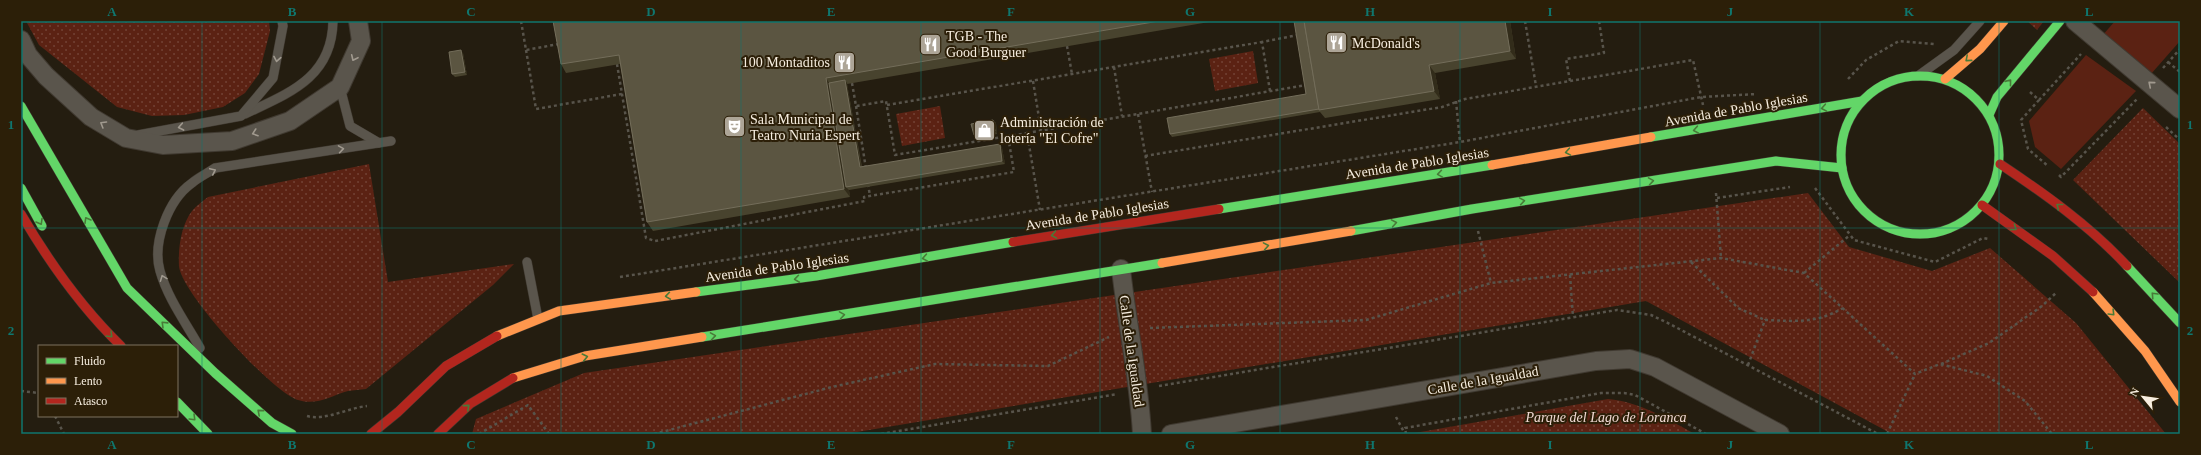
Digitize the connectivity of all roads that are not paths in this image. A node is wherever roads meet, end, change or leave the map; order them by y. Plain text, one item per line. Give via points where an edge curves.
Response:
1 (282, 21) edge
2 (333, 21) edge
3 (358, 21) edge
4 (1980, 21) edge
5 (2004, 21) edge
6 (2060, 21) edge
7 (2075, 21) edge
8 (21, 40) edge
9 (1918, 76) junction
10 (1945, 79) junction
11 (340, 87) junction
12 (1862, 101) junction
13 (21, 106) edge
14 (2180, 109) edge
15 (1989, 114) junction
16 (241, 116) junction
17 (126, 138) junction
18 (391, 141) dead end
19 (379, 143) junction
20 (2000, 164) junction
21 (1842, 168) junction
22 (21, 188) edge
23 (1982, 205) junction
24 (21, 214) edge
25 (21, 230) edge
26 (48, 236) dead end
27 (49, 261) junction
28 (527, 262) dead end
29 (64, 263) dead end
30 (1121, 269) junction
31 (538, 319) junction
32 (2180, 323) edge
33 (100, 325) junction
34 (120, 345) edge
35 (215, 373) junction
36 (2180, 402) edge
37 (178, 403) edge
38 (208, 434) edge
39 (292, 434) edge
40 (371, 434) edge
41 (438, 434) edge
42 (1142, 434) edge
43 (1171, 434) edge
44 (1780, 434) edge

1 -> 16 lane via 273,78
2 - 16 lane via 333,37 320,69 302,86
3 -> 11 street via 361,41
4 - 9 lane via 1954,50
5 -> 10 main road via 1980,49
15 -> 6 main road via 1997,97
14 -> 7 street
17 -> 8 street via 91,117 46,76 28,55
9 - 10 main road
9 - 12 main road via 1887,83
10 - 15 main road via 1970,93
11 -> 17 street via 290,121 232,141 163,145
11 - 19 lane via 350,126
12 - 21 main road via 1844,132
12 -> 31 main road, Avenida de Pablo Iglesias via 1481,167 816,276 558,310
35 -> 13 main road via 127,288
15 - 20 main road via 1998,136
16 -> 17 lane
18 - 19 lane
35 -> 19 lane via 171,297 160,270 158,240 170,207 190,183 216,168
20 - 23 main road
32 -> 20 main road via 2106,244 2035,187
21 - 23 main road via 1855,201 1882,225 1916,235 1952,229
30 -> 21 main road via 1228,253 1472,209 1776,161
22 -> 26 main road
23 -> 36 main road via 2035,242 2076,276 2122,324
24 - 27 main road
25 - 27 main road
27 - 33 main road
28 - 31 lane
29 - 33 main road
41 -> 30 main road via 470,404 516,376 585,356
30 - 42 street, Calle de la Igualdad via 1139,390
31 - 40 main road, Avenida de Pablo Iglesias via 500,334 446,366
33 -> 34 main road
39 -> 35 main road via 272,423
37 -> 38 main road
43 - 44 street, Calle de la Igualdad via 1596,361 1630,359 1655,367

